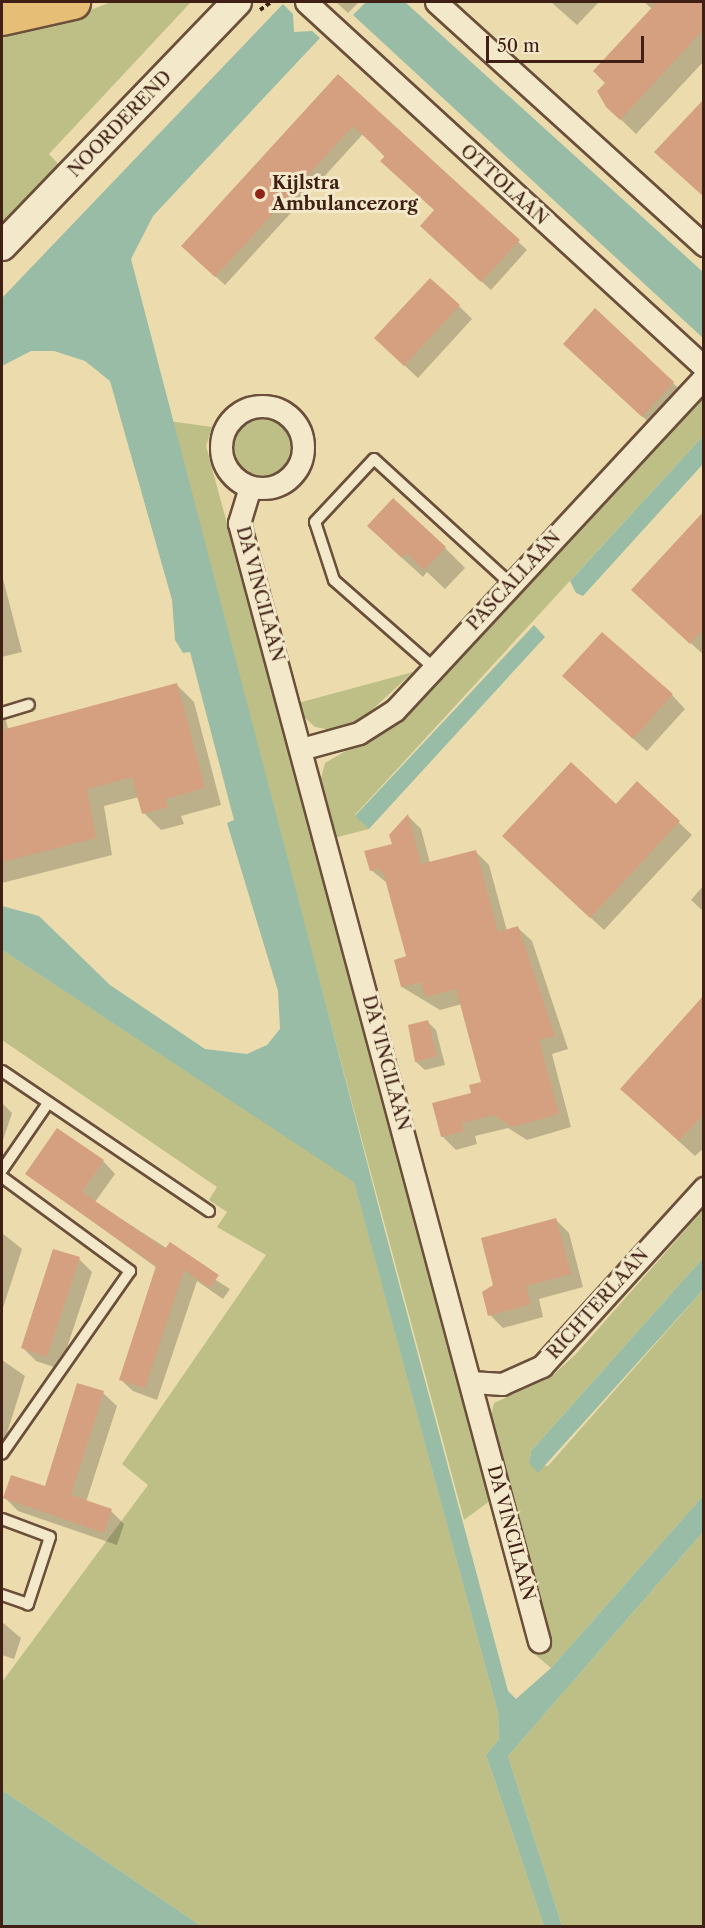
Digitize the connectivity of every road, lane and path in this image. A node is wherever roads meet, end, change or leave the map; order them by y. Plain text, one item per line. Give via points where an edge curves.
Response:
1 (73, 2) edge
2 (237, 2) edge
3 (306, 2) edge
4 (436, 2) edge
5 (2, 18) edge
6 (704, 245) edge
7 (2, 246) edge
8 (704, 367) edge
9 (704, 377) edge
10 (250, 487) dead end
11 (512, 584) junction
12 (434, 668) junction
13 (29, 705) dead end
14 (2, 713) edge
15 (301, 749) junction
16 (2, 1071) edge
17 (48, 1103) junction
18 (2, 1170) edge
19 (2, 1178) edge
20 (704, 1188) edge
21 (209, 1211) dead end
22 (472, 1382) junction
23 (2, 1454) edge
24 (2, 1519) edge
25 (2, 1595) edge
26 (539, 1641) dead end

1 - 5 highway
2 - 7 street, NOORDEREND
3 - 8 street, OTTOLAAN
4 - 6 street
9 - 11 street, PASCALLAAN
10 - 15 street, DA VINCILAAN via 239,523
11 - 12 street, PASCALLAAN
11 - 12 lane via 374,459 315,522 334,580
12 - 15 street, PASCALLAAN via 395,710 359,733
13 - 14 lane
15 - 22 street, DA VINCILAAN
16 - 17 lane
17 - 18 lane
17 - 21 lane
19 - 23 lane via 130,1271
20 - 22 street, RICHTERLAAN via 542,1366 502,1384
22 - 26 street, DA VINCILAAN
24 - 25 lane via 50,1537 28,1604

